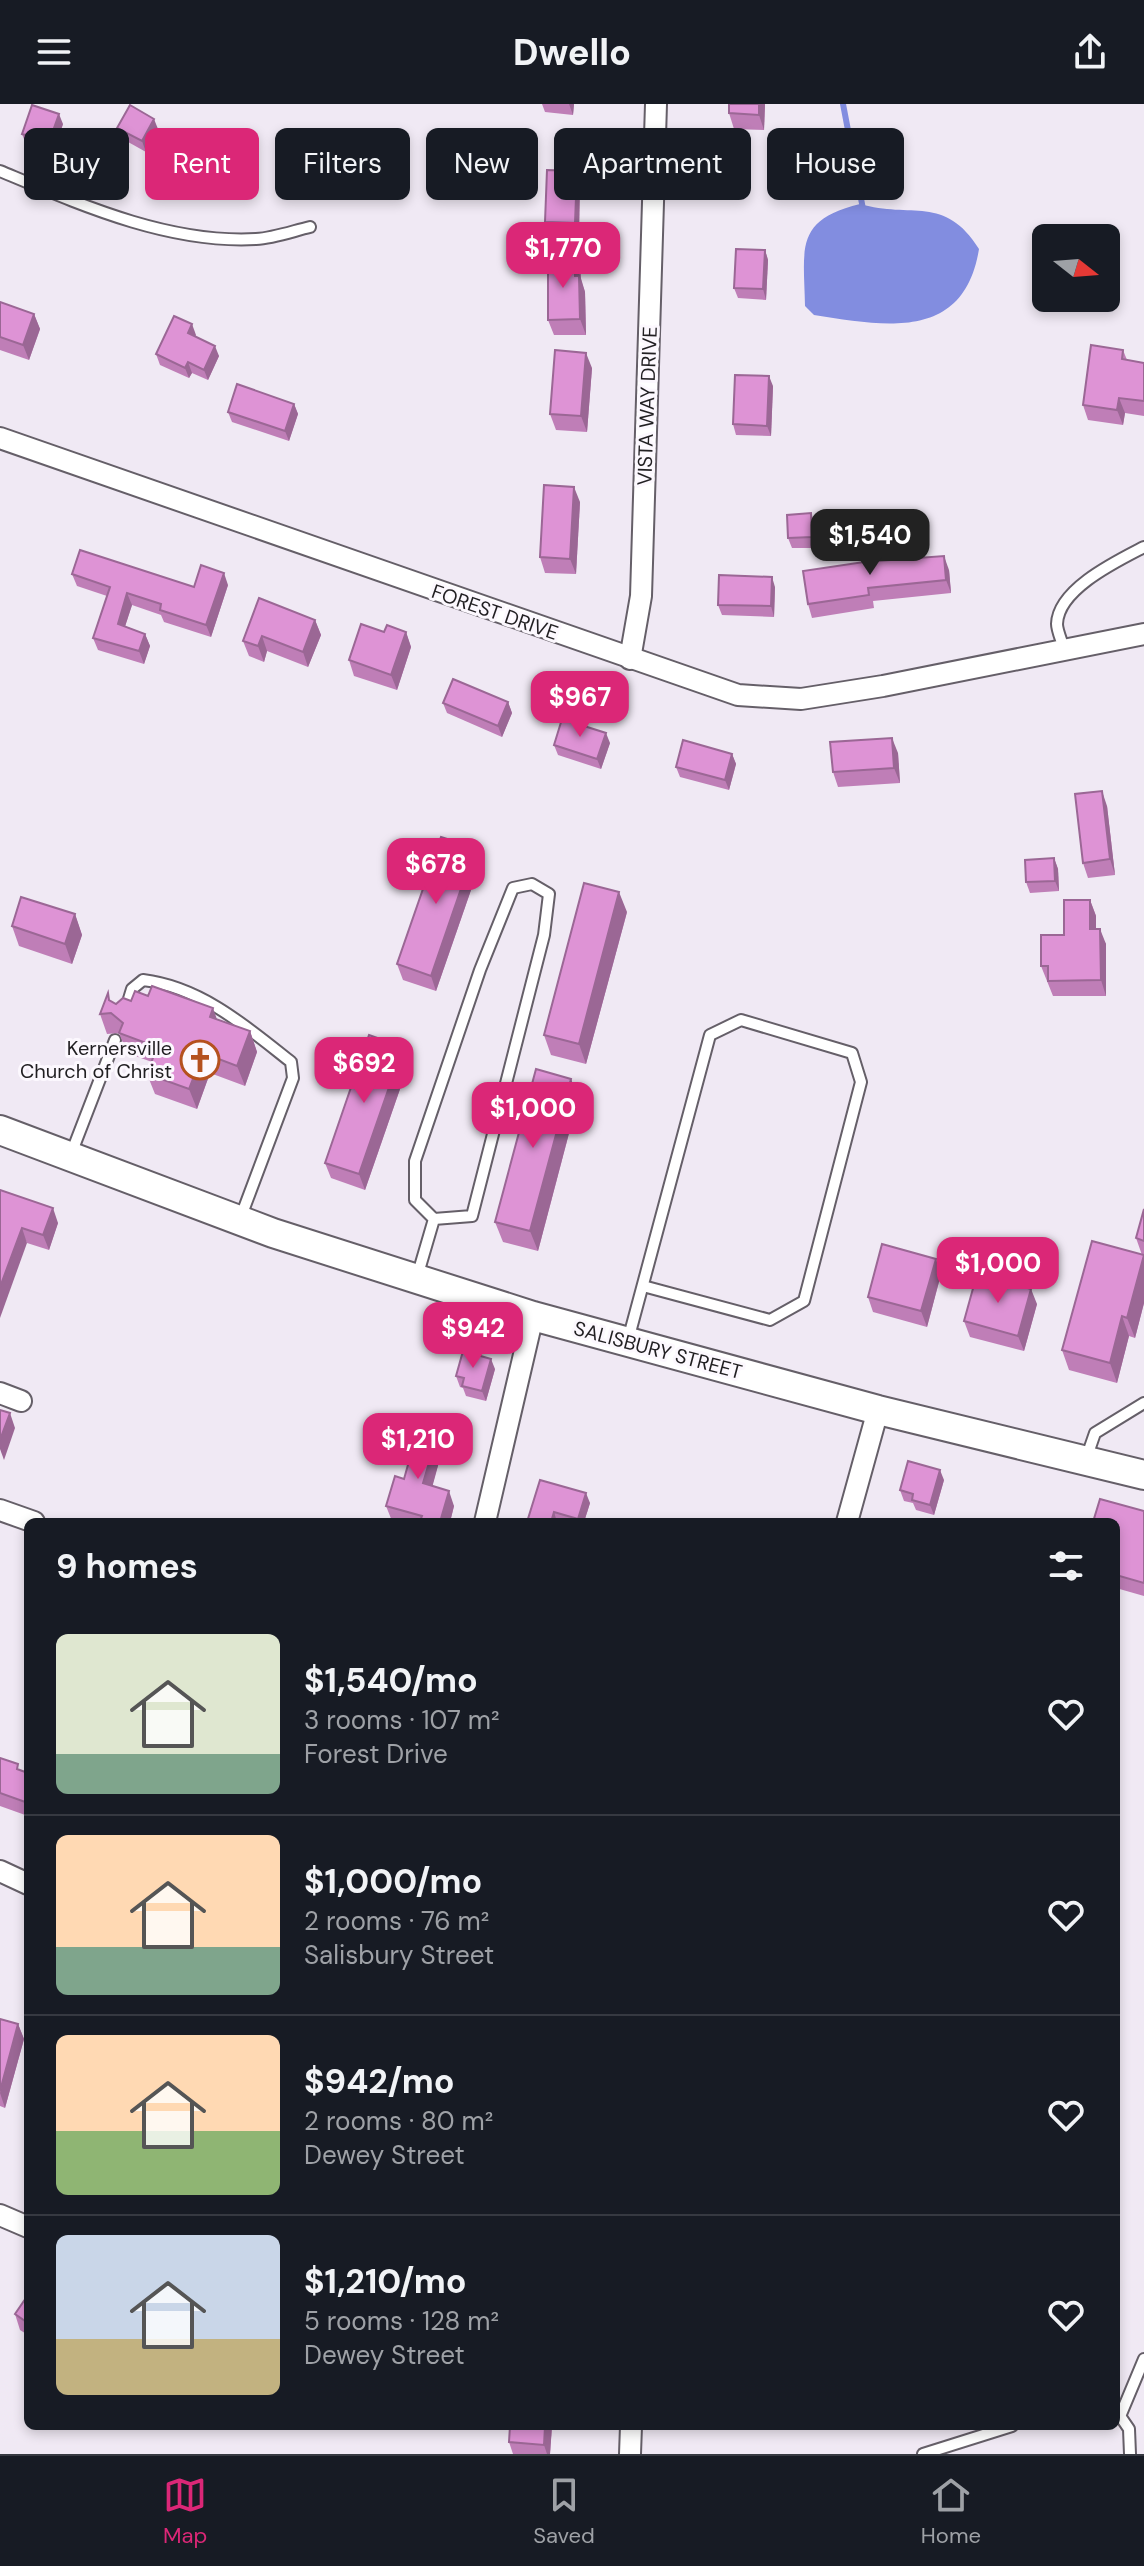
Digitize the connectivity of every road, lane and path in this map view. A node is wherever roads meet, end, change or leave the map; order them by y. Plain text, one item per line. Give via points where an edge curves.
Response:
1 (656, 104) edge
2 (0, 171) edge
3 (310, 227) dead end
4 (0, 438) edge
5 (1144, 547) edge
6 (1144, 634) edge
7 (1064, 649) junction
8 (630, 659) junction
9 (123, 1016) edge
10 (115, 1040) edge
11 (0, 1130) edge
12 (70, 1157) junction
13 (434, 1219) junction
14 (239, 1221) junction
15 (416, 1279) junction
16 (643, 1286) junction
17 (533, 1316) junction
18 (628, 1342) junction
19 (0, 1393) edge
20 (21, 1401) dead end
21 (1144, 1403) edge
22 (878, 1410) junction
23 (1086, 1459) junction
24 (1144, 1475) edge
25 (0, 1510) edge
26 (24, 1518) edge
27 (486, 1518) edge
28 (848, 1518) edge
29 (0, 1871) edge
30 (24, 1882) edge
31 (0, 2215) edge
32 (24, 2225) edge
33 (1144, 2359) edge
34 (1120, 2409) edge
35 (1120, 2416) edge
36 (631, 2430) edge
37 (999, 2430) edge
38 (630, 2454) edge
39 (923, 2454) edge
40 (1130, 2454) edge

1 - 8 street, VISTA WAY DRIVE via 641,596
2 - 3 lane via 114,216 193,236 260,239
4 - 8 street, FOREST DRIVE
5 - 7 lane via 1096,573 1062,605 1057,625
6 - 7 street, FOREST DRIVE
7 - 8 street, FOREST DRIVE via 801,699 738,695
9 - 14 lane via 132,989 143,980 160,982 200,997 242,1022 291,1062 293,1078
10 - 12 lane
11 - 12 main road, SALISBURY STREET
12 - 14 main road, SALISBURY STREET
13 - 13 lane via 415,1200 415,1161 513,888 532,884 549,894 544,935 472,1216
13 - 15 lane
14 - 15 main road, SALISBURY STREET
15 - 17 main road, SALISBURY STREET
16 - 16 lane via 710,1035 741,1020 852,1053 861,1082 804,1301 770,1320
16 - 18 lane
17 - 18 main road, SALISBURY STREET
17 - 27 street
18 - 22 main road, SALISBURY STREET
19 - 20 street
21 - 23 lane via 1095,1433
22 - 23 main road, SALISBURY STREET
22 - 28 street
23 - 24 main road, SALISBURY STREET
25 - 26 street
29 - 30 street
31 - 32 street
33 - 34 lane
35 - 40 lane via 1129,2429
36 - 38 street
37 - 39 lane

